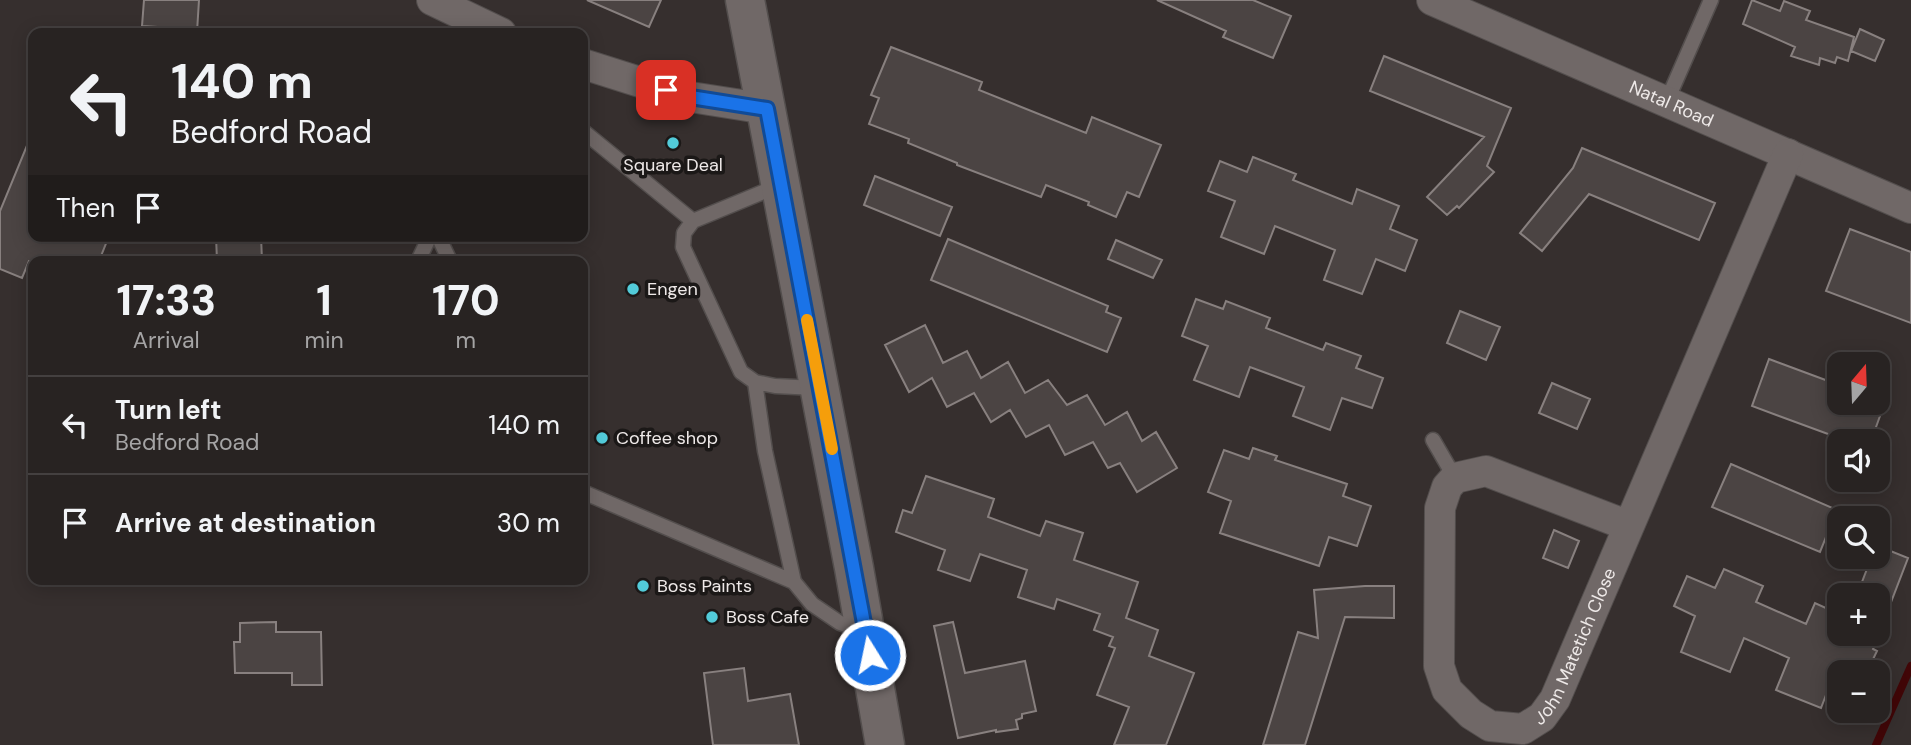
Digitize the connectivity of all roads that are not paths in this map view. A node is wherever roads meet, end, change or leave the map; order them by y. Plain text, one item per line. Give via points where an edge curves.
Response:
1 (432, 0) edge
2 (745, 0) edge
3 (1432, 0) edge
4 (1711, 0) edge
5 (491, 28) edge
6 (588, 66) edge
7 (1666, 103) junction
8 (767, 109) junction
9 (588, 135) edge
10 (1787, 153) junction
11 (782, 185) junction
12 (1911, 208) edge
13 (693, 221) junction
14 (755, 382) junction
15 (820, 388) junction
16 (1433, 440) dead end
17 (1455, 478) junction
18 (588, 494) edge
19 (1629, 526) junction
20 (794, 582) junction
21 (866, 632) junction
22 (885, 745) edge

1 - 5 street
2 - 8 main road
3 - 7 street, Natal Road
4 - 7 lane
6 - 8 street via 684,96
7 - 10 street, Natal Road
8 - 11 main road
9 - 13 lane
10 - 12 street, Natal Road
10 - 19 street, John Matetich Close
11 - 13 lane
11 - 15 main road
13 - 14 lane via 684,233 683,247 741,372
14 - 15 lane
14 - 20 lane
15 - 21 main road
16 - 17 lane
17 - 19 street via 1486,471
17 - 19 street, John Matetich Close via 1440,508 1439,666 1447,690 1490,726 1523,729 1542,717 1555,699
18 - 20 lane
20 - 21 lane via 812,604 840,623
21 - 22 main road

